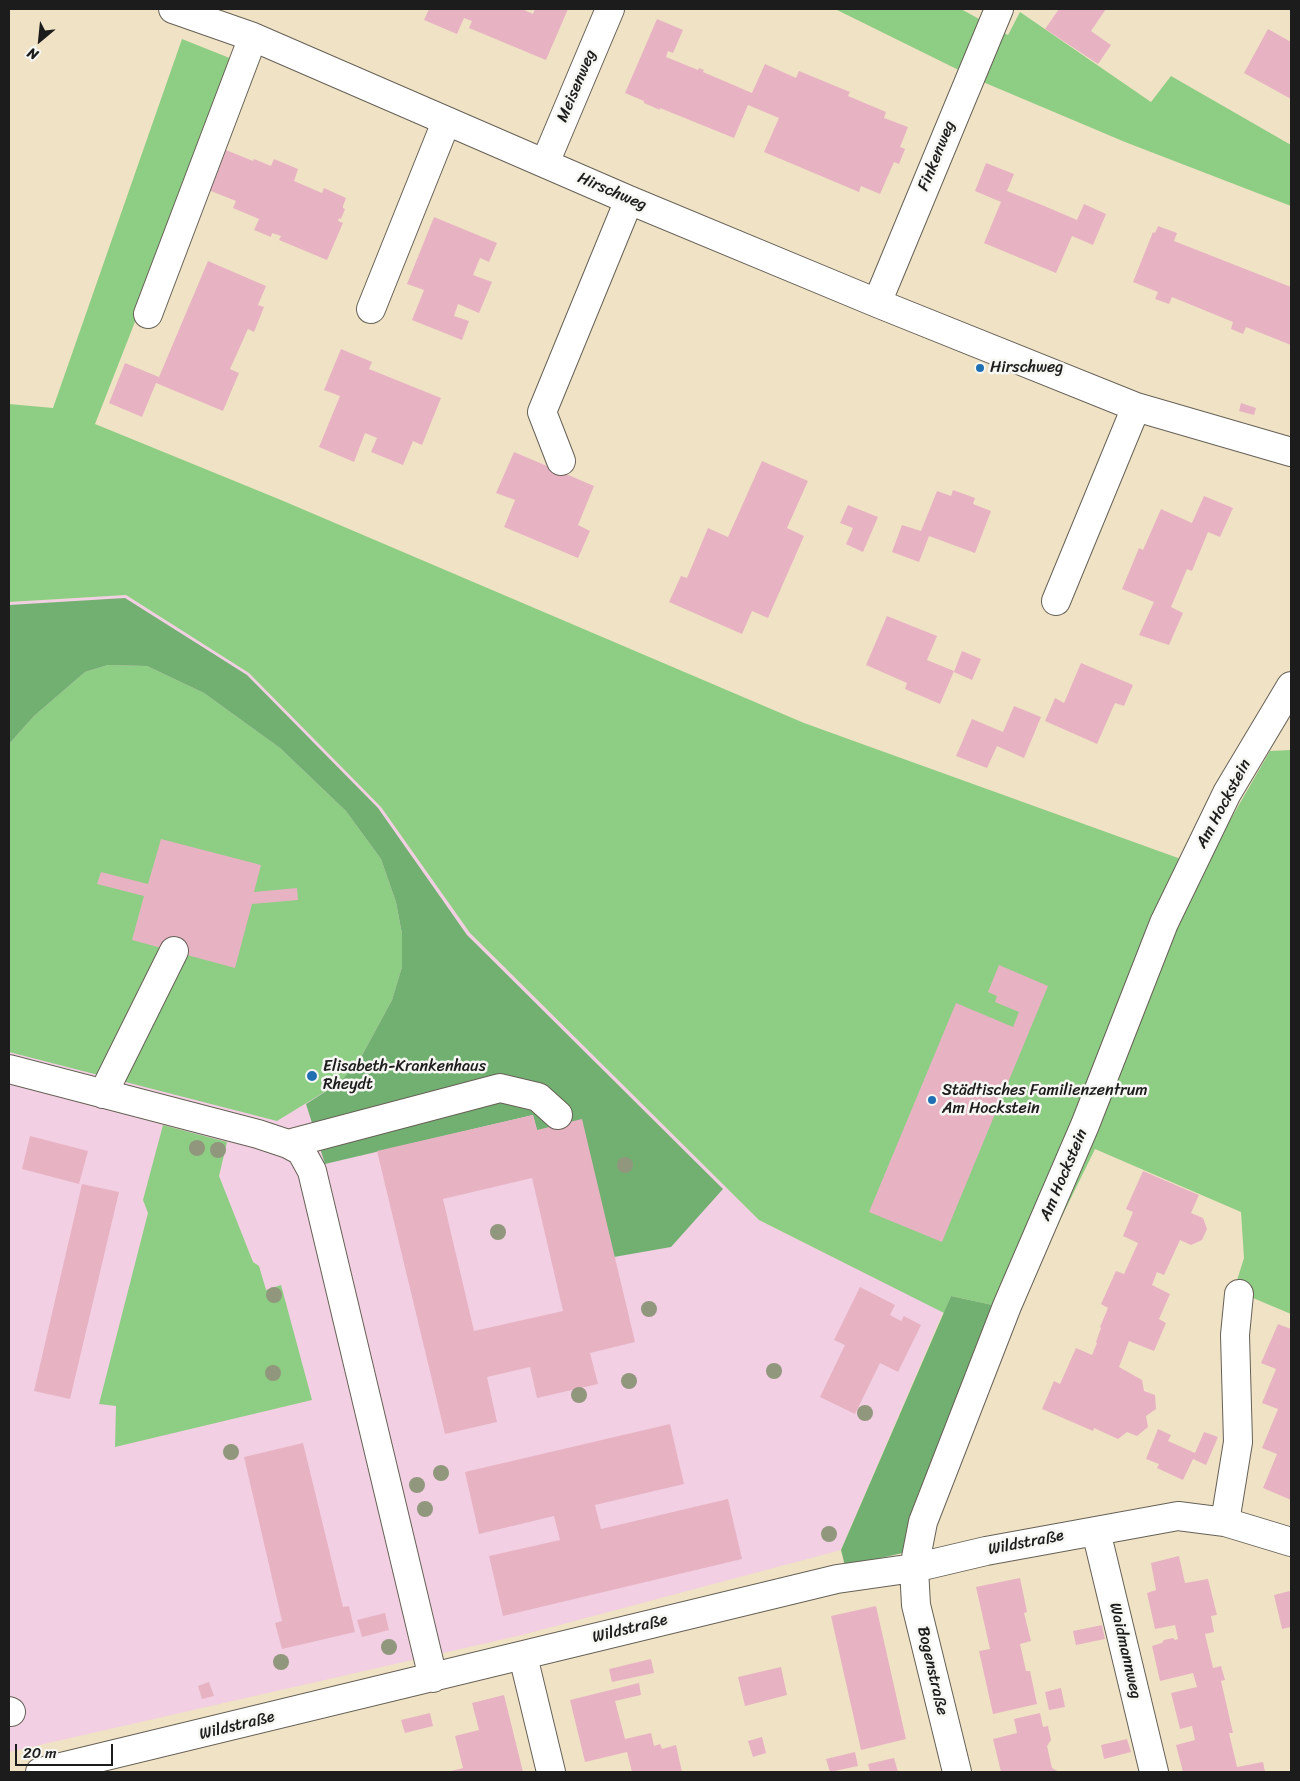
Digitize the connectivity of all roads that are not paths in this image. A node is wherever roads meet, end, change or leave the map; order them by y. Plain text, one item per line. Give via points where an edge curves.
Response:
1 (173, 9) edge
2 (610, 9) edge
3 (999, 9) edge
4 (219, 16) edge
5 (253, 37) junction
6 (446, 122) junction
7 (545, 163) junction
8 (629, 200) junction
9 (877, 303) junction
10 (370, 309) dead end
11 (148, 314) dead end
12 (1136, 407) junction
13 (1291, 452) edge
14 (561, 461) dead end
15 (1056, 601) dead end
16 (1291, 686) edge
17 (174, 951) dead end
18 (9, 1069) edge
19 (103, 1094) junction
20 (558, 1115) dead end
21 (288, 1144) junction
22 (1239, 1294) dead end
23 (1226, 1522) junction
24 (1096, 1530) junction
25 (1291, 1542) edge
26 (914, 1568) junction
27 (523, 1656) junction
28 (433, 1678) junction
29 (89, 1767) edge
30 (40, 1772) edge
31 (551, 1772) edge
32 (957, 1772) edge
33 (1154, 1772) edge

1 - 4 street, Hirschweg
2 - 7 street, Meisenweg
3 - 9 street, Finkenweg
4 - 5 street, Hirschweg
5 - 6 street, Hirschweg
5 - 11 street
6 - 7 street, Hirschweg
6 - 10 street
7 - 8 street, Hirschweg
8 - 9 street, Hirschweg
8 - 14 street via 542,412
9 - 12 street, Hirschweg
12 - 13 street, Hirschweg
12 - 15 street
16 - 26 street, Am Hockstein via 1228,793 1164,923 1085,1125 1007,1306 924,1522
17 - 19 street
18 - 19 street
19 - 21 street
20 - 21 street via 538,1097 500,1088
21 - 28 street via 301,1152 312,1171
22 - 23 street via 1235,1335 1238,1442
23 - 24 street, Wildstraße via 1178,1516
23 - 25 street, Wildstraße
24 - 26 street, Wildstraße via 986,1550
24 - 33 street, Waidmannweg
26 - 27 street, Wildstraße via 837,1578
26 - 32 street, Bogenstraße via 916,1605
27 - 28 street, Wildstraße
27 - 31 street
28 - 29 street, Wildstraße
29 - 30 street, Wildstraße

